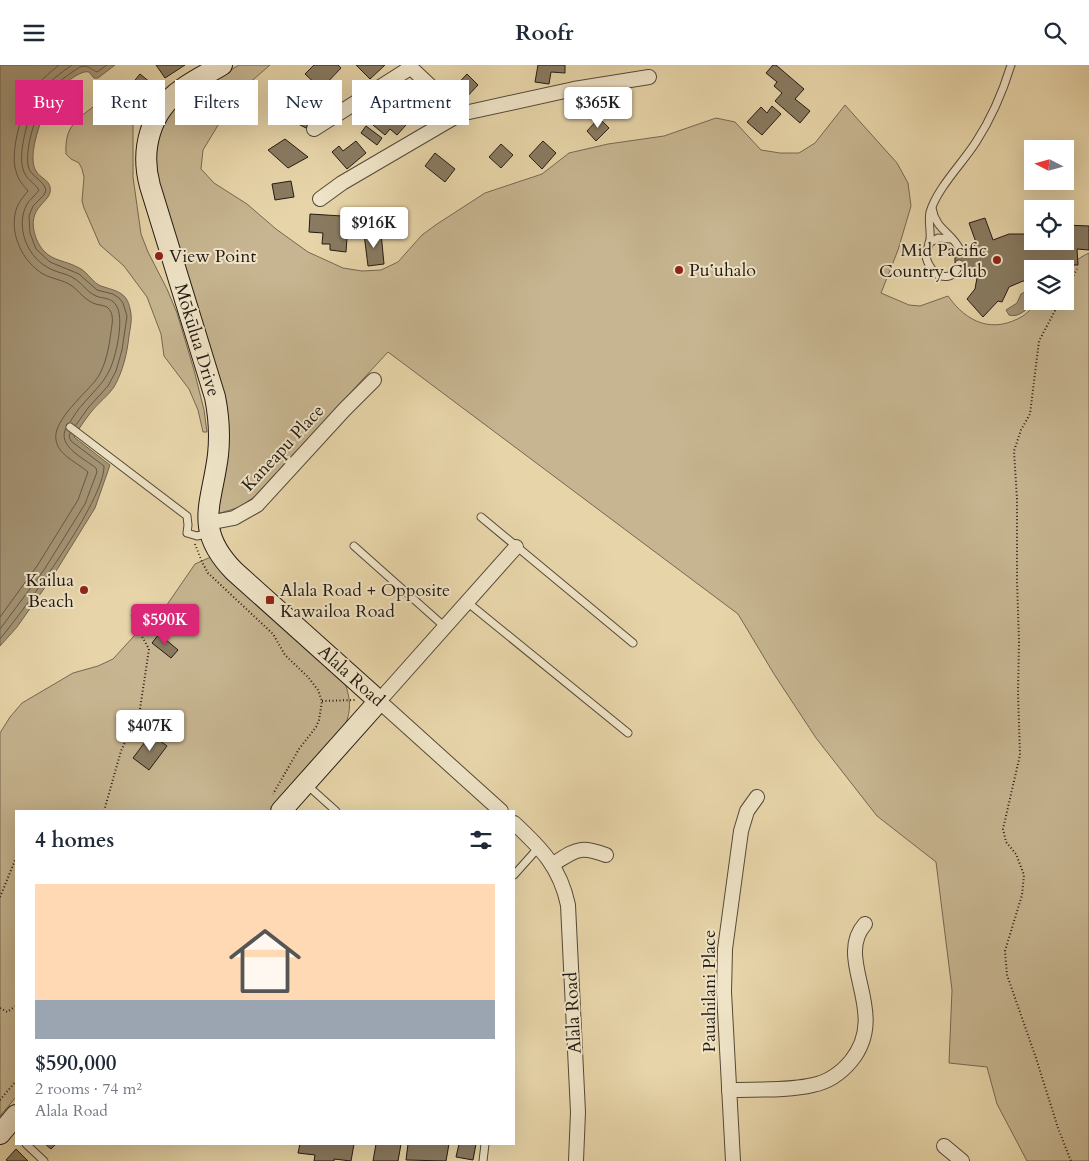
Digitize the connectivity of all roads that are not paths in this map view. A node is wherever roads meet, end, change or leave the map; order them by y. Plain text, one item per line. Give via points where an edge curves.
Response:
1 (222, 65) edge
2 (1011, 65) edge
3 (409, 66) edge
4 (649, 77) dead end
5 (424, 80) edge
6 (469, 112) edge
7 (441, 125) edge
8 (314, 129) dead end
9 (320, 199) dead end
10 (932, 208) junction
11 (952, 239) junction
12 (929, 243) junction
13 (960, 250) dead end
14 (959, 264) dead end
15 (374, 380) dead end
16 (70, 427) dead end
17 (481, 517) dead end
18 (204, 530) junction
19 (354, 546) dead end
20 (516, 547) junction
21 (467, 602) junction
22 (445, 627) junction
23 (634, 643) dead end
24 (345, 670) junction
25 (379, 701) junction
26 (628, 733) dead end
27 (348, 735) junction
28 (305, 783) junction
29 (757, 797) dead end
30 (277, 803) edge
31 (335, 810) edge
32 (500, 810) edge
33 (515, 824) edge
34 (540, 847) junction
35 (606, 855) dead end
36 (552, 864) junction
37 (515, 874) edge
38 (865, 924) dead end
39 (729, 1090) junction
40 (27, 1145) edge
41 (484, 1145) edge
42 (944, 1146) dead end
43 (44, 1161) edge
44 (483, 1161) edge
45 (576, 1161) edge
46 (733, 1161) edge
47 (962, 1161) edge

1 - 18 street, Mōkūlua Drive via 182,88 166,103 150,132 146,154 150,186 217,405 219,443
2 - 10 lane via 987,122
3 - 5 street
3 - 8 street
4 - 6 street via 574,89
7 - 9 street
10 - 11 lane via 937,224
10 - 12 lane
11 - 12 lane via 938,238
11 - 13 lane
12 - 14 lane via 926,259 936,274 950,276
15 - 18 street, Kaneapu Place via 257,505
16 - 18 lane via 187,516 187,533
17 - 20 lane
18 - 24 street, Alala Road via 234,571
19 - 22 lane
20 - 21 street
20 - 23 lane
21 - 22 street
21 - 26 lane
22 - 25 street
24 - 25 street, Alala Road
24 - 27 street via 354,686 356,700 356,712
25 - 27 street
25 - 32 street, Alala Road
27 - 28 street
28 - 30 street
28 - 31 lane
29 - 39 street, Pauahilani Place via 741,831 727,929 724,992
33 - 34 street, Alala Road
34 - 36 street, Alala Road
34 - 37 lane
35 - 36 street via 581,849
36 - 45 street, Alala Road via 562,882 568,914 578,1112
38 - 39 street via 858,934 854,952 866,1027 860,1048 847,1066 831,1078 812,1085
39 - 46 street, Pauahilani Place
40 - 43 lane
41 - 44 lane
42 - 47 street

